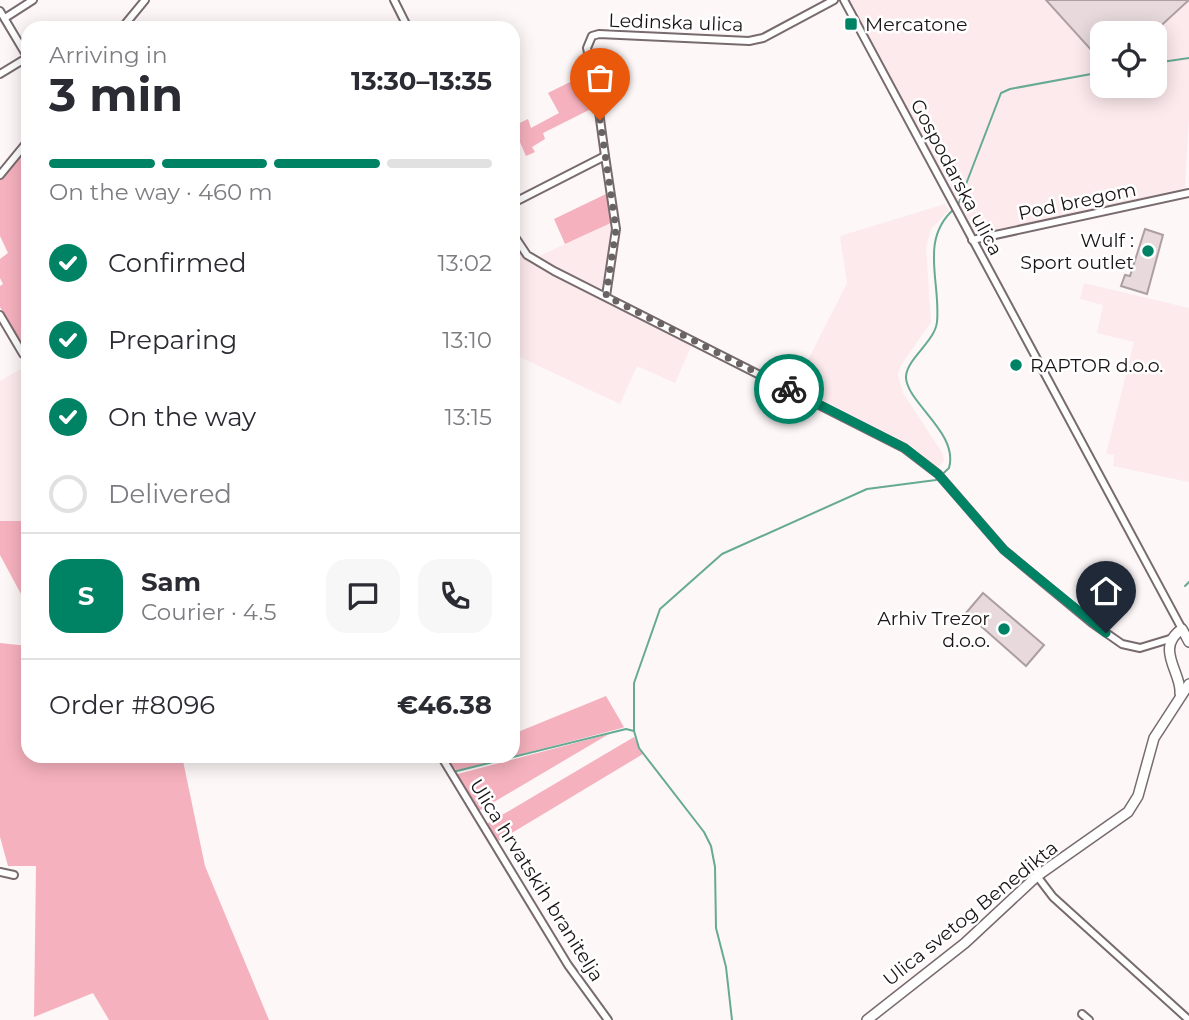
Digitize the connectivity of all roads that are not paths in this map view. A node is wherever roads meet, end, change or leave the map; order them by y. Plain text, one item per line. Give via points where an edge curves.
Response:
1 (33, 0) edge
2 (145, 0) edge
3 (394, 0) edge
4 (834, 0) edge
5 (844, 0) edge
6 (0, 11) edge
7 (5, 19) junction
8 (128, 21) edge
9 (404, 21) edge
10 (21, 45) edge
11 (21, 61) edge
12 (0, 74) edge
13 (21, 150) edge
14 (605, 156) junction
15 (0, 175) edge
16 (1189, 193) edge
17 (520, 199) edge
18 (972, 240) junction
19 (520, 246) edge
20 (606, 296) junction
21 (0, 315) edge
22 (21, 351) edge
23 (1182, 629) junction
24 (1173, 638) junction
25 (1189, 642) edge
26 (1189, 684) edge
27 (1179, 695) junction
28 (445, 763) edge
29 (0, 872) edge
30 (15, 875) dead end
31 (1037, 876) junction
32 (1082, 1014) dead end
33 (608, 1020) edge
34 (867, 1020) edge
35 (1089, 1020) edge
36 (1189, 1020) edge

1 - 7 street
2 - 8 street
3 - 9 street
4 - 14 street, Ledinska ulica via 749,41 591,37 587,48
5 - 18 street, Gospodarska ulica
6 - 7 street
7 - 10 street
11 - 12 street
13 - 15 street
14 - 17 street
14 - 20 street via 616,229
16 - 18 street, Pod bregom
18 - 23 street, Gospodarska ulica
19 - 20 street via 534,260
20 - 24 street via 905,448 940,476 1004,550 1122,645 1140,648
21 - 22 street
23 - 24 main road
23 - 25 main road
24 - 27 main road via 1170,661
26 - 27 main road, Ulica svetog Benedikta
27 - 31 main road, Ulica svetog Benedikta via 1154,738 1134,805
28 - 33 street, Ulica hrvatskih branitelja via 568,965
29 - 30 street
31 - 34 main road, Ulica svetog Benedikta via 965,943
31 - 36 street via 1053,897
32 - 35 street

